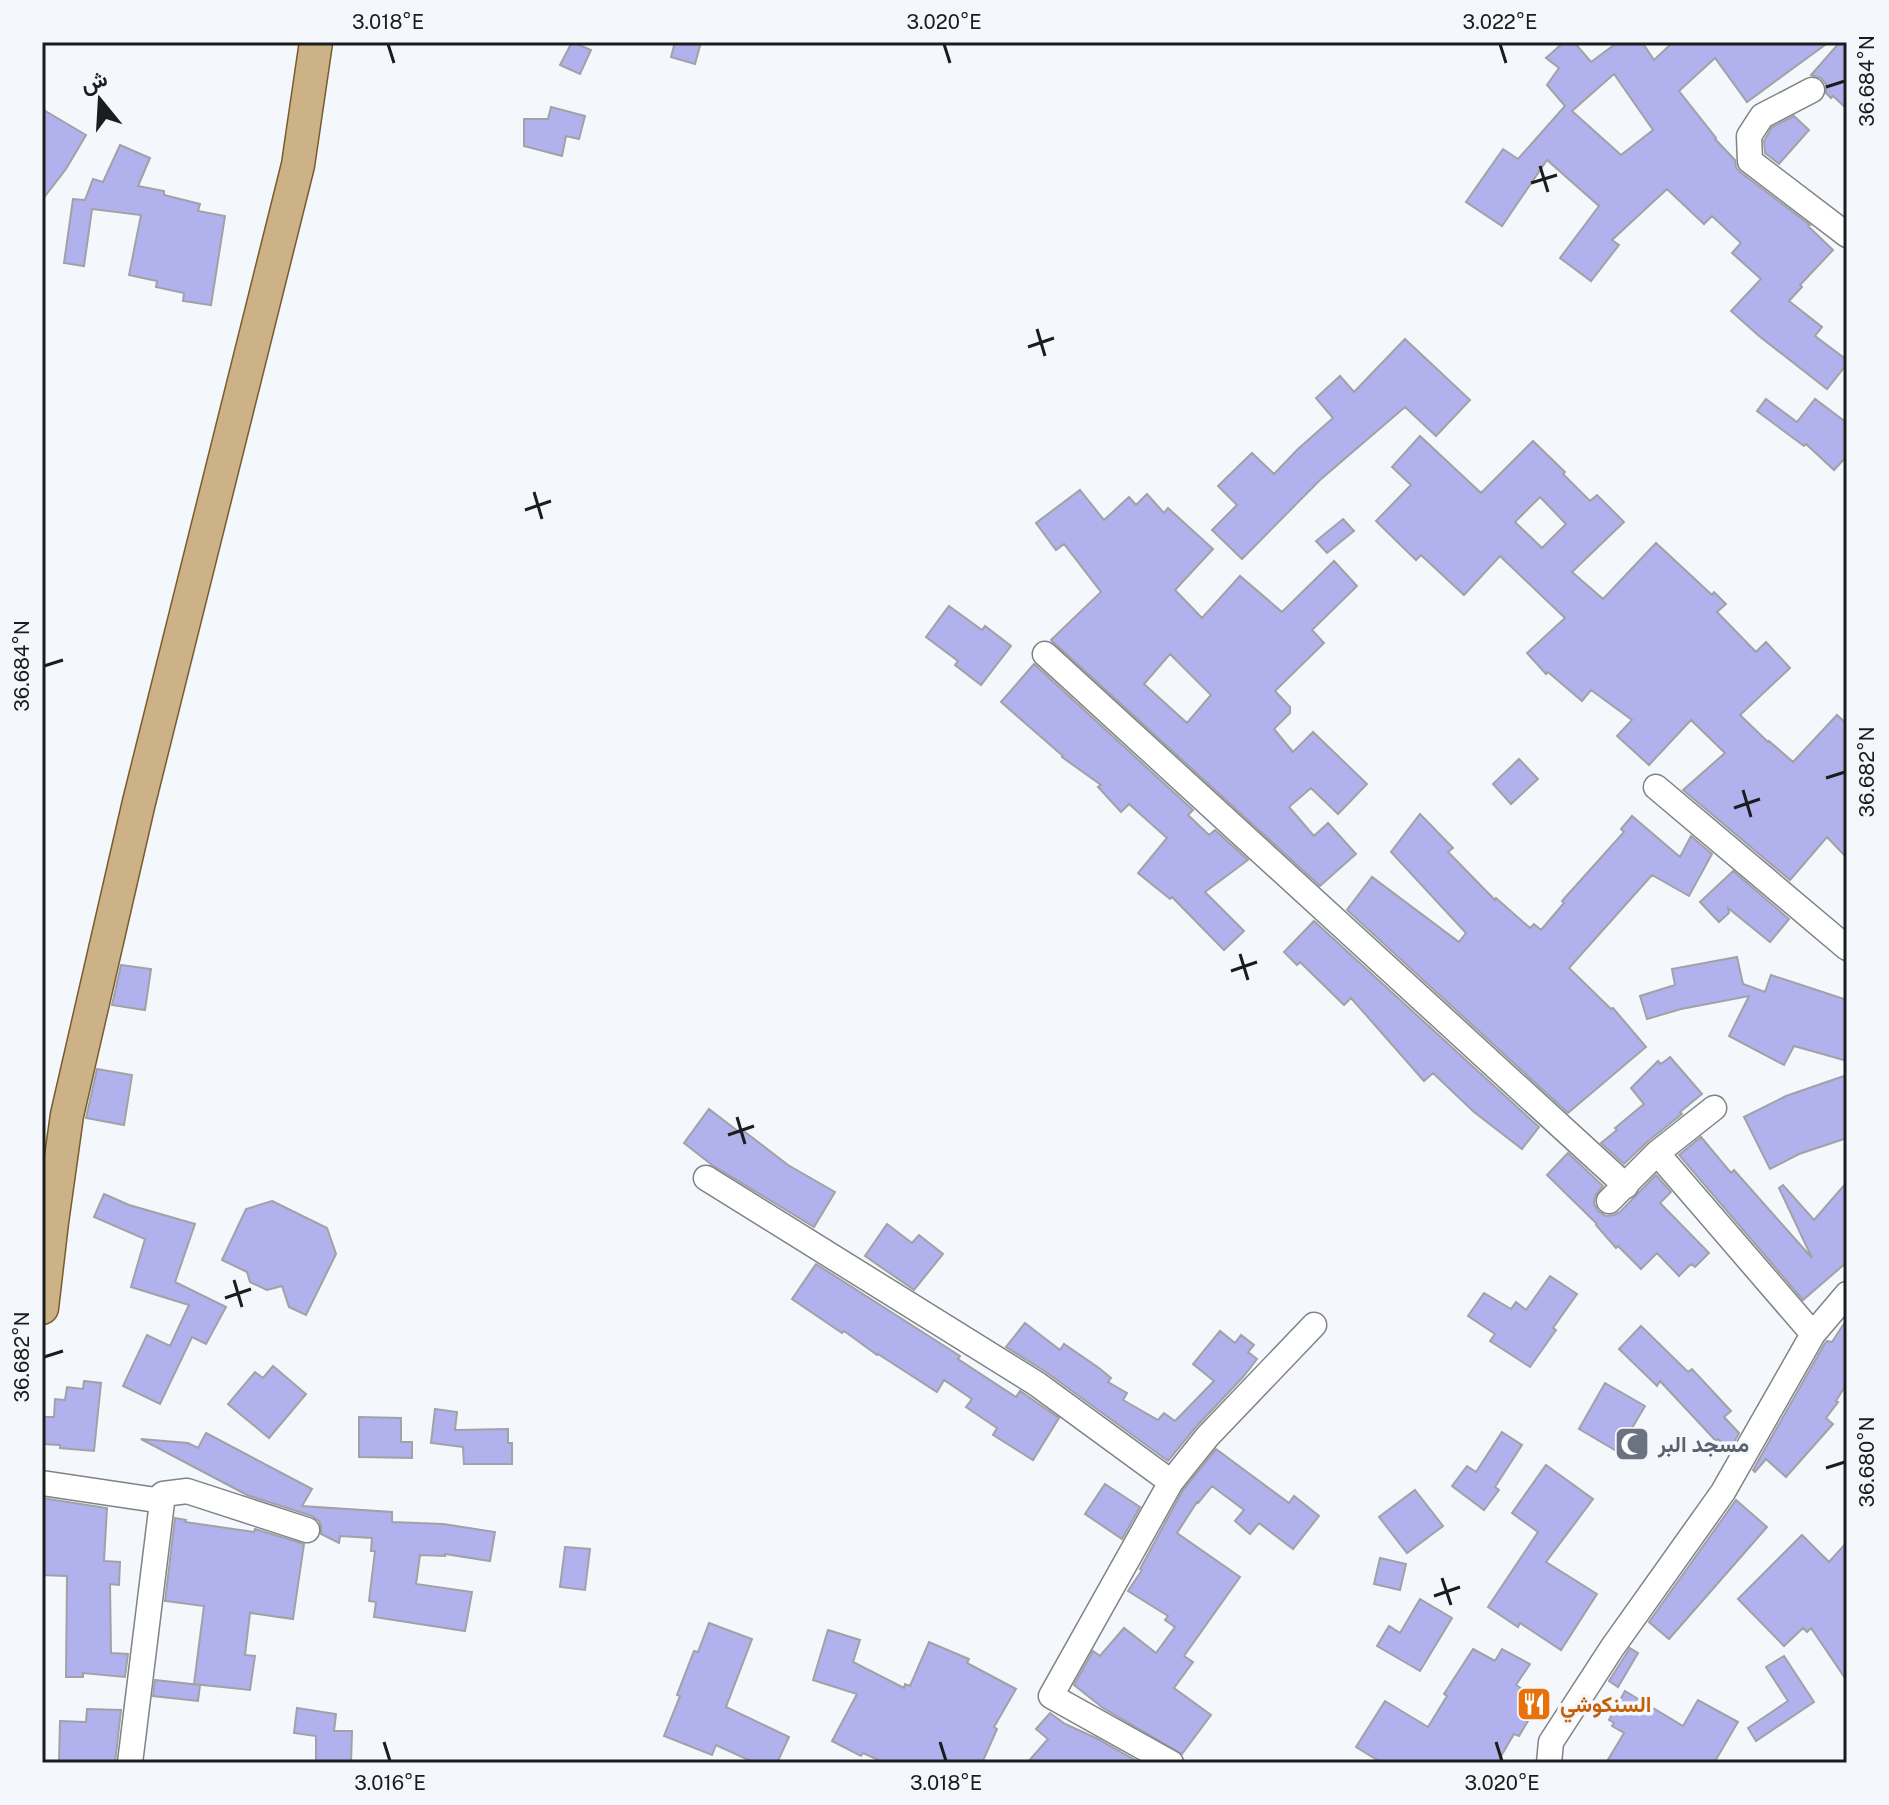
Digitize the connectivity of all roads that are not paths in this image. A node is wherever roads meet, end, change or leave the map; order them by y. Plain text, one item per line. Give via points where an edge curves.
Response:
1 (316, 42) edge
2 (1812, 90) dead end
3 (1847, 235) edge
4 (1045, 654) dead end
5 (1656, 787) dead end
6 (1847, 948) edge
7 (1714, 1108) dead end
8 (1657, 1153) junction
9 (706, 1178) dead end
10 (1847, 1294) edge
11 (42, 1308) edge
12 (1314, 1325) dead end
13 (1813, 1334) junction
14 (1171, 1482) junction
15 (42, 1483) edge
16 (163, 1494) junction
17 (307, 1530) dead end
18 (1550, 1753) edge
19 (130, 1763) edge
20 (1171, 1763) edge
21 (1532, 1763) edge

1 - 11 main road via 298,165 67,1115
2 - 3 street via 1762,116 1749,136 1750,161
4 - 8 street via 1617,1193
5 - 6 street
7 - 8 street
8 - 13 street
9 - 14 street via 1037,1384
10 - 13 street
12 - 14 street
13 - 18 street via 1723,1492 1612,1648
14 - 20 street via 1051,1696
15 - 16 street via 156,1500
16 - 17 street via 187,1491
16 - 19 street
18 - 21 street

